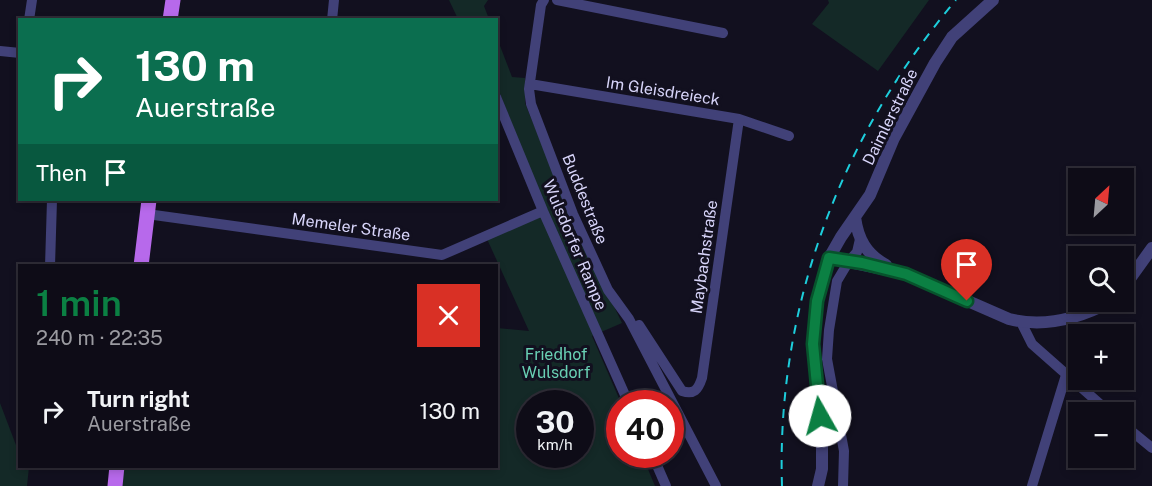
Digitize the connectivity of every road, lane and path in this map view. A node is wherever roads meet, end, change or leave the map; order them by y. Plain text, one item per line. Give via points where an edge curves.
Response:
1 (32, 0) edge
2 (173, 0) edge
3 (334, 0) edge
4 (544, 0) edge
5 (557, 0) edge
6 (993, 0) edge
7 (29, 18) edge
8 (170, 18) edge
9 (332, 18) edge
10 (723, 33) dead end
11 (0, 51) edge
12 (18, 53) edge
13 (530, 84) junction
14 (498, 102) edge
15 (739, 119) junction
16 (789, 136) dead end
17 (52, 201) edge
18 (148, 207) edge
19 (543, 211) junction
20 (855, 217) junction
21 (860, 239) junction
22 (1152, 248) edge
23 (829, 258) junction
24 (849, 261) junction
25 (50, 264) edge
26 (141, 264) edge
27 (1134, 273) edge
28 (906, 274) junction
29 (1090, 312) edge
30 (629, 319) junction
31 (1021, 322) junction
32 (1066, 375) junction
33 (623, 390) edge
34 (690, 393) joint
35 (1097, 402) edge
36 (1134, 433) edge
37 (1152, 448) edge
38 (117, 468) edge
39 (658, 468) edge
40 (115, 486) edge
41 (666, 486) edge
42 (716, 486) edge
43 (818, 486) edge
44 (843, 486) edge
45 (1032, 486) edge

1 - 7 street
2 - 8 main road
3 - 9 street
4 - 13 street, Buddestraße
5 - 10 street
6 - 20 street, Daimlerstraße via 952,37 935,63 894,138 870,195
11 - 12 street
13 - 15 street, Im Gleisdreieck
13 - 30 street, Buddestraße via 531,104 573,214 608,290
14 - 19 street, Wulsdorfer Rampe
15 - 16 street, Im Gleisdreieck
15 - 34 street, Maybachstraße via 702,378 699,388
17 - 25 street
18 - 19 street, Memeler Straße via 442,255
18 - 26 main road
19 - 33 street, Wulsdorfer Rampe
20 - 21 street
20 - 23 street, Daimlerstraße
21 - 24 street via 857,252
21 - 28 street via 868,253
22 - 27 street
23 - 24 street
23 - 43 street, Daimlerstraße via 817,301 813,344 822,439
24 - 28 street
24 - 44 street via 837,281 827,359 844,451
28 - 31 street
29 - 31 street via 1052,322
30 - 34 street, Buddestraße via 639,324 682,391
30 - 42 street, Buddestraße
31 - 32 street via 1032,344
32 - 35 street
32 - 45 street
36 - 37 street
38 - 40 main road
39 - 41 street

